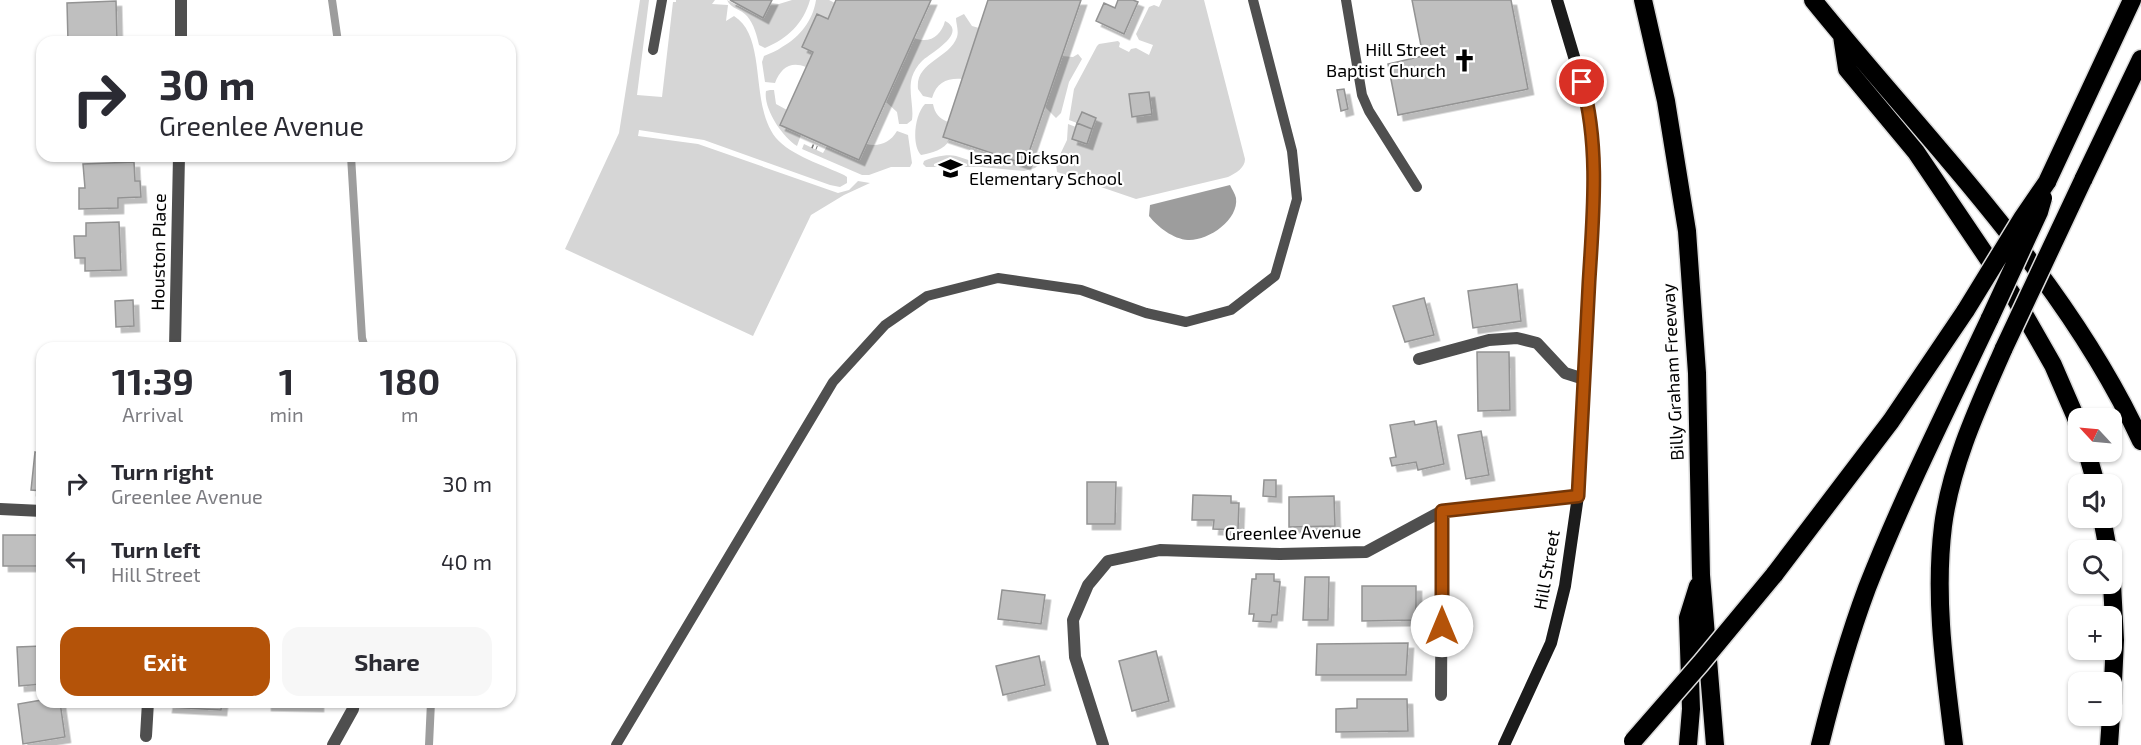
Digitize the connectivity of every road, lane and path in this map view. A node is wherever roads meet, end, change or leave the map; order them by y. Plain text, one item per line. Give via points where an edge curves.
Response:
1 (181, 0) edge
2 (662, 0) edge
3 (1253, 0) edge
4 (1346, 0) edge
5 (1557, 0) edge
6 (1643, 0) edge
7 (1813, 0) edge
8 (2132, 0) edge
9 (181, 36) edge
10 (1842, 36) junction
11 (653, 50) dead end
12 (2141, 59) edge
13 (179, 162) edge
14 (2047, 182) junction
15 (1417, 187) dead end
16 (175, 342) edge
17 (1419, 359) dead end
18 (1584, 379) junction
19 (2072, 408) edge
20 (2141, 441) edge
21 (1578, 496) junction
22 (0, 509) edge
23 (36, 511) edge
24 (1442, 511) junction
25 (1701, 575) junction
26 (2113, 594) edge
27 (2113, 672) edge
28 (1441, 695) dead end
29 (148, 708) edge
30 (354, 708) edge
31 (2110, 726) edge
32 (146, 736) dead end
33 (1631, 743) edge
34 (333, 745) edge
35 (616, 745) edge
36 (1103, 745) edge
37 (1504, 745) edge
38 (1688, 745) edge
39 (1715, 745) edge
40 (1820, 745) edge
41 (1954, 745) edge
42 (2109, 745) edge

1 - 9 street
2 - 11 lane
3 - 35 lane via 1292,151 1297,199 1275,276 1230,310 1186,322 1146,313 1081,290 998,278 927,296 885,325 833,382
4 - 15 lane via 1362,95
5 - 18 street, Hill Street via 1587,100 1593,147
6 - 25 highway, Billy Graham Freeway via 1666,101 1687,231 1697,373
7 - 10 highway
8 - 14 highway
10 - 19 highway via 1847,69 1916,152 2016,300 2053,365
10 - 20 highway via 1970,185 2057,298 2092,349
12 - 41 highway, bridge via 2004,348 1955,473 1944,524 1940,575 1942,644
13 - 16 street, Houston Place
14 - 33 highway, bridge via 1885,430 1774,575
14 - 40 highway, bridge via 2039,212 1867,588
17 - 18 street via 1489,340 1517,338 1537,343 1565,373
18 - 21 street, Hill Street
21 - 24 street, Greenlee Avenue
21 - 37 street, Hill Street via 1565,586 1551,643
22 - 23 street
24 - 28 street
24 - 36 street, Greenlee Avenue via 1365,552 1160,550 1108,561 1088,585 1073,620 1075,657
25 - 38 highway via 1688,618
25 - 39 highway, Billy Graham Freeway
26 - 27 highway
29 - 32 street
30 - 34 street
31 - 42 highway

